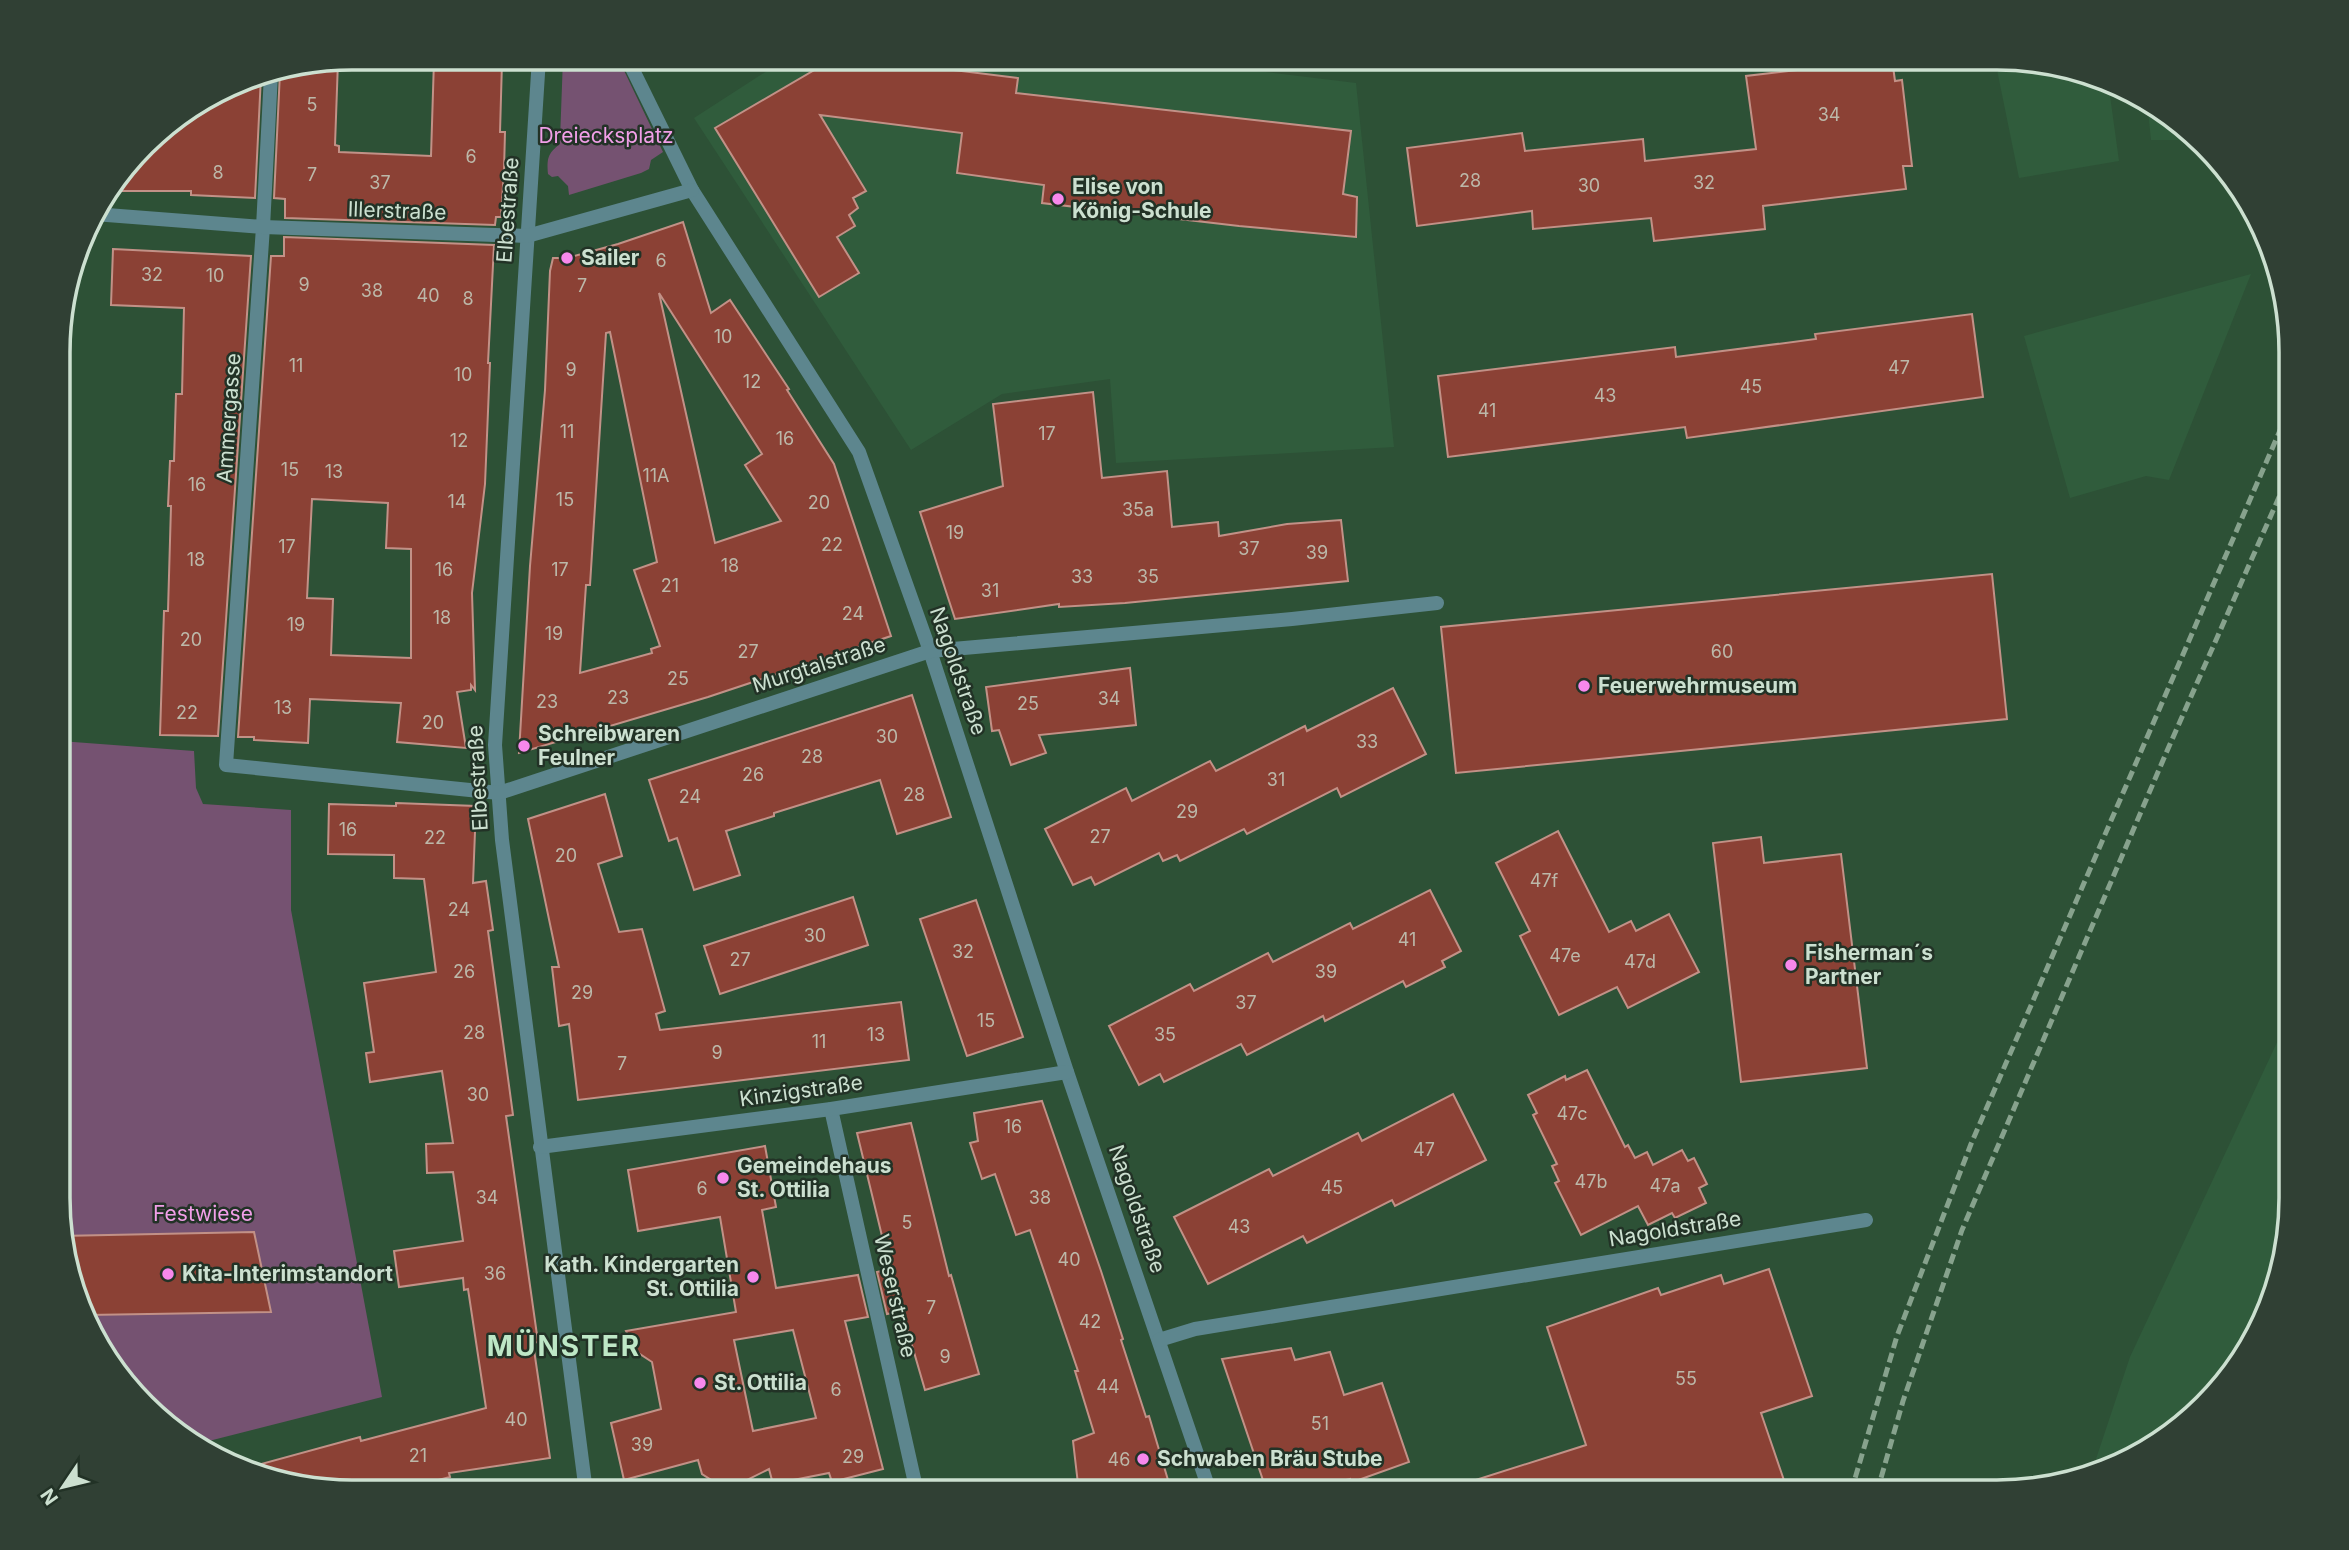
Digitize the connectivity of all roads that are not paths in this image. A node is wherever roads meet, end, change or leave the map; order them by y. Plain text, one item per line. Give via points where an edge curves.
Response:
1 (538, 70) edge
2 (633, 70) edge
3 (271, 82) edge
4 (692, 190) junction
5 (106, 215) edge
6 (263, 227) junction
7 (527, 236) junction
8 (1437, 603) dead end
9 (930, 651) junction
10 (226, 765) joint
11 (499, 793) junction
12 (1067, 1072) junction
13 (831, 1109) junction
14 (540, 1147) junction
15 (1866, 1220) dead end
16 (1159, 1340) junction
17 (584, 1480) edge
18 (914, 1480) edge
19 (1206, 1480) edge

1 - 7 street, Elbestraße
2 - 4 street, Nagoldstraße
3 - 6 street, Ammergasse
4 - 7 street, Illerstraße
4 - 9 street, Nagoldstraße via 859,452
5 - 6 street, Illerstraße
6 - 7 street, Illerstraße
6 - 10 street, Ammergasse
7 - 11 street, Elbestraße via 498,677 495,745
8 - 9 street, Murgtalstraße
9 - 11 street, Murgtalstraße
9 - 12 street, Nagoldstraße
10 - 11 street, Murgtalstraße
11 - 14 street, Elbestraße
12 - 13 street, Kinzigstraße
12 - 16 street, Nagoldstraße
13 - 14 street, Kinzigstraße
13 - 18 street, Weserstraße
14 - 17 street, Elbestraße
15 - 16 street, Nagoldstraße via 1208,1326
16 - 19 street, Nagoldstraße

